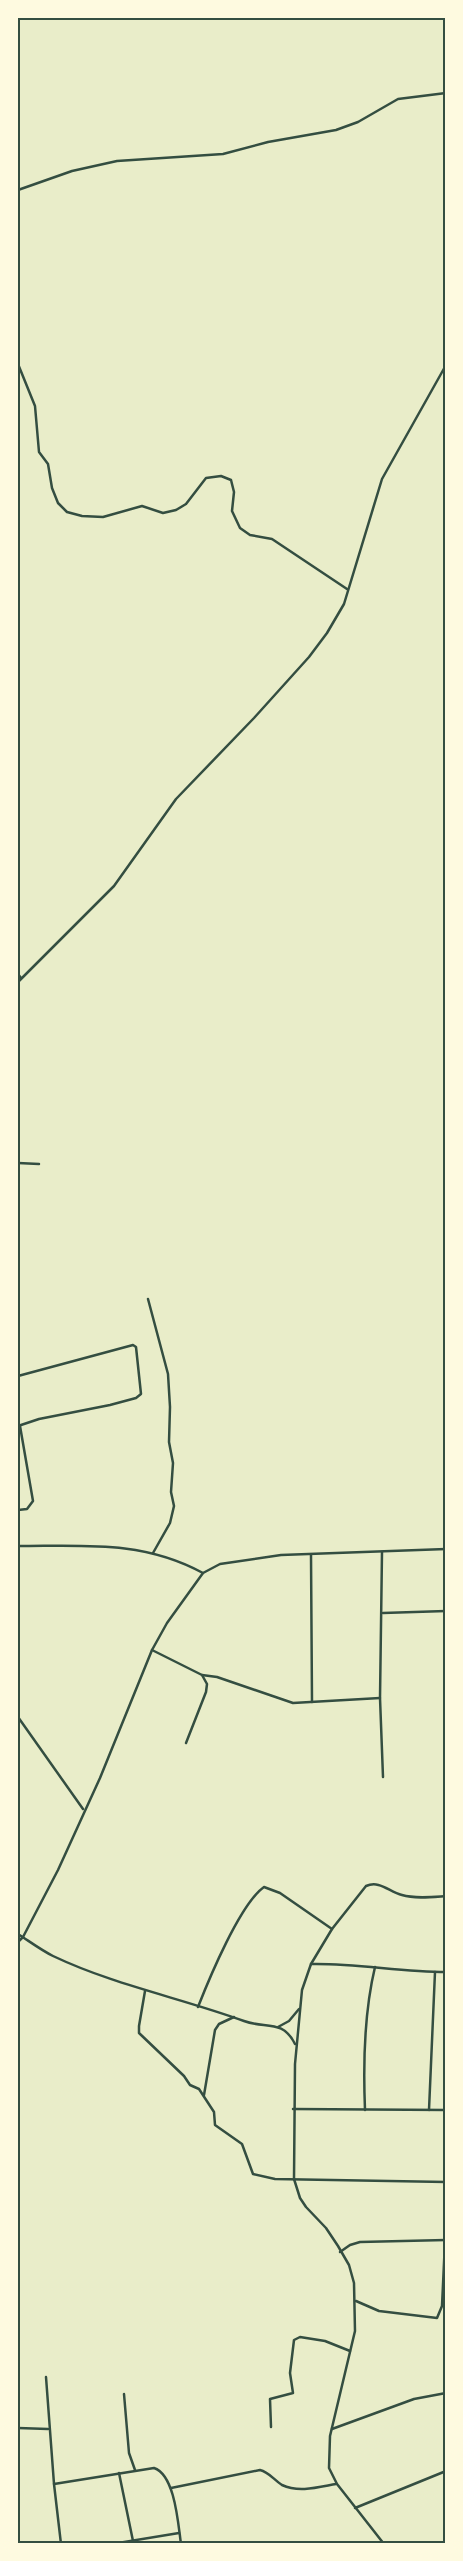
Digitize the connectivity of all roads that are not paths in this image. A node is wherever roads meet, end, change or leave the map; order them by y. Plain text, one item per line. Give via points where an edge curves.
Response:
1 (446, 93) edge
2 (18, 190) edge
3 (18, 364) edge
4 (446, 365) edge
5 (348, 589) junction
6 (18, 974) edge
7 (21, 978) junction
8 (18, 982) edge
9 (18, 1163) edge
10 (39, 1164) dead end
11 (148, 1299) dead end
12 (18, 1376) edge
13 (19, 1426) edge
14 (18, 1510) edge
15 (18, 1546) edge
16 (446, 1549) edge
17 (382, 1552) junction
18 (153, 1553) junction
19 (311, 1555) junction
20 (203, 1573) junction
21 (446, 1611) edge
22 (383, 1613) junction
23 (152, 1650) junction
24 (202, 1675) junction
25 (380, 1698) junction
26 (312, 1702) junction
27 (18, 1717) edge
28 (186, 1743) dead end
29 (383, 1777) dead end
30 (84, 1810) junction
31 (446, 1896) edge
32 (332, 1929) junction
33 (18, 1934) edge
34 (23, 1937) junction
35 (18, 1942) edge
36 (311, 1964) junction
37 (375, 1967) junction
38 (434, 1972) junction
39 (446, 1972) edge
40 (145, 1990) junction
41 (198, 2008) junction
42 (300, 2008) junction
43 (234, 2017) junction
44 (278, 2027) junction
45 (296, 2046) junction
46 (204, 2095) junction
47 (293, 2110) junction
48 (365, 2110) junction
49 (429, 2110) junction
50 (446, 2110) edge
51 (294, 2179) junction
52 (446, 2182) edge
53 (446, 2220) edge
54 (445, 2240) edge
55 (340, 2252) junction
56 (356, 2301) junction
57 (350, 2351) junction
58 (46, 2377) dead end
59 (446, 2393) edge
60 (124, 2394) dead end
61 (271, 2427) dead end
62 (18, 2428) edge
63 (49, 2429) junction
64 (332, 2429) junction
65 (135, 2470) junction
66 (446, 2472) edge
67 (119, 2473) junction
68 (54, 2484) junction
69 (337, 2484) junction
70 (171, 2488) junction
71 (355, 2508) junction
72 (179, 2533) junction
73 (133, 2541) junction
74 (61, 2544) edge
75 (112, 2544) edge
76 (181, 2544) edge
77 (384, 2544) edge

1 - 2 street via 398,99 358,122 336,130 223,154 117,161 72,171
3 - 5 street via 35,406 39,452 48,464 58,503 68,512 103,517 142,506 163,512 176,510 186,504 206,478 221,476 231,480 234,492 232,511 240,528 250,535 272,539
4 - 5 street via 382,479
5 - 7 street via 344,604 309,657 176,799 114,886
6 - 7 street
7 - 8 street
9 - 10 street
11 - 18 street via 168,1374 174,1506 170,1523
12 - 13 street via 133,1345 136,1347 141,1394 110,1405
13 - 14 street via 32,1501 27,1509
15 - 18 street via 88,1544
16 - 17 street
17 - 19 street
17 - 22 street
18 - 20 street via 175,1559
19 - 20 street via 281,1555 230,1562
19 - 26 street
20 - 23 street
21 - 22 street
22 - 25 street
23 - 24 street
23 - 30 street
24 - 26 street via 218,1677 293,1703
24 - 28 street via 207,1684 206,1692
25 - 26 street
25 - 29 street
27 - 30 street
30 - 34 street via 58,1870
31 - 32 street via 402,1895 372,1883 366,1886
32 - 36 street
32 - 41 street via 280,1892 264,1887 248,1905 218,1959
33 - 34 street
34 - 35 street
34 - 40 street via 51,1955
36 - 37 street via 346,1963
36 - 42 street
37 - 38 street
37 - 48 street via 369,1991
38 - 39 street
38 - 49 street
40 - 41 street
40 - 46 street via 140,2033 190,2085
41 - 43 street
42 - 44 street via 289,2021
42 - 45 street
43 - 44 street
43 - 46 street via 219,2024 215,2030
44 - 45 street via 290,2034
45 - 47 street
46 - 51 street via 214,2112 217,2129 242,2144 253,2174
47 - 48 street
47 - 51 street
48 - 49 street
49 - 50 street
51 - 52 street
51 - 55 street via 300,2198 326,2228
53 - 54 street
54 - 55 street via 360,2242
54 - 56 street via 442,2306 437,2318 379,2311
55 - 56 street via 352,2275
56 - 57 street via 355,2331
57 - 61 street via 325,2341 300,2337 294,2340 290,2373 293,2393 270,2399
57 - 64 street
58 - 63 street
59 - 64 street via 405,2402
60 - 65 street via 129,2453
62 - 63 street
63 - 68 street
64 - 69 street via 328,2460
65 - 67 street
65 - 70 street via 160,2470
66 - 71 street
67 - 68 street
67 - 73 street
68 - 74 street
69 - 70 street via 294,2489 260,2470
69 - 71 street
70 - 72 street
71 - 77 street
72 - 73 street
72 - 76 street
73 - 75 street

